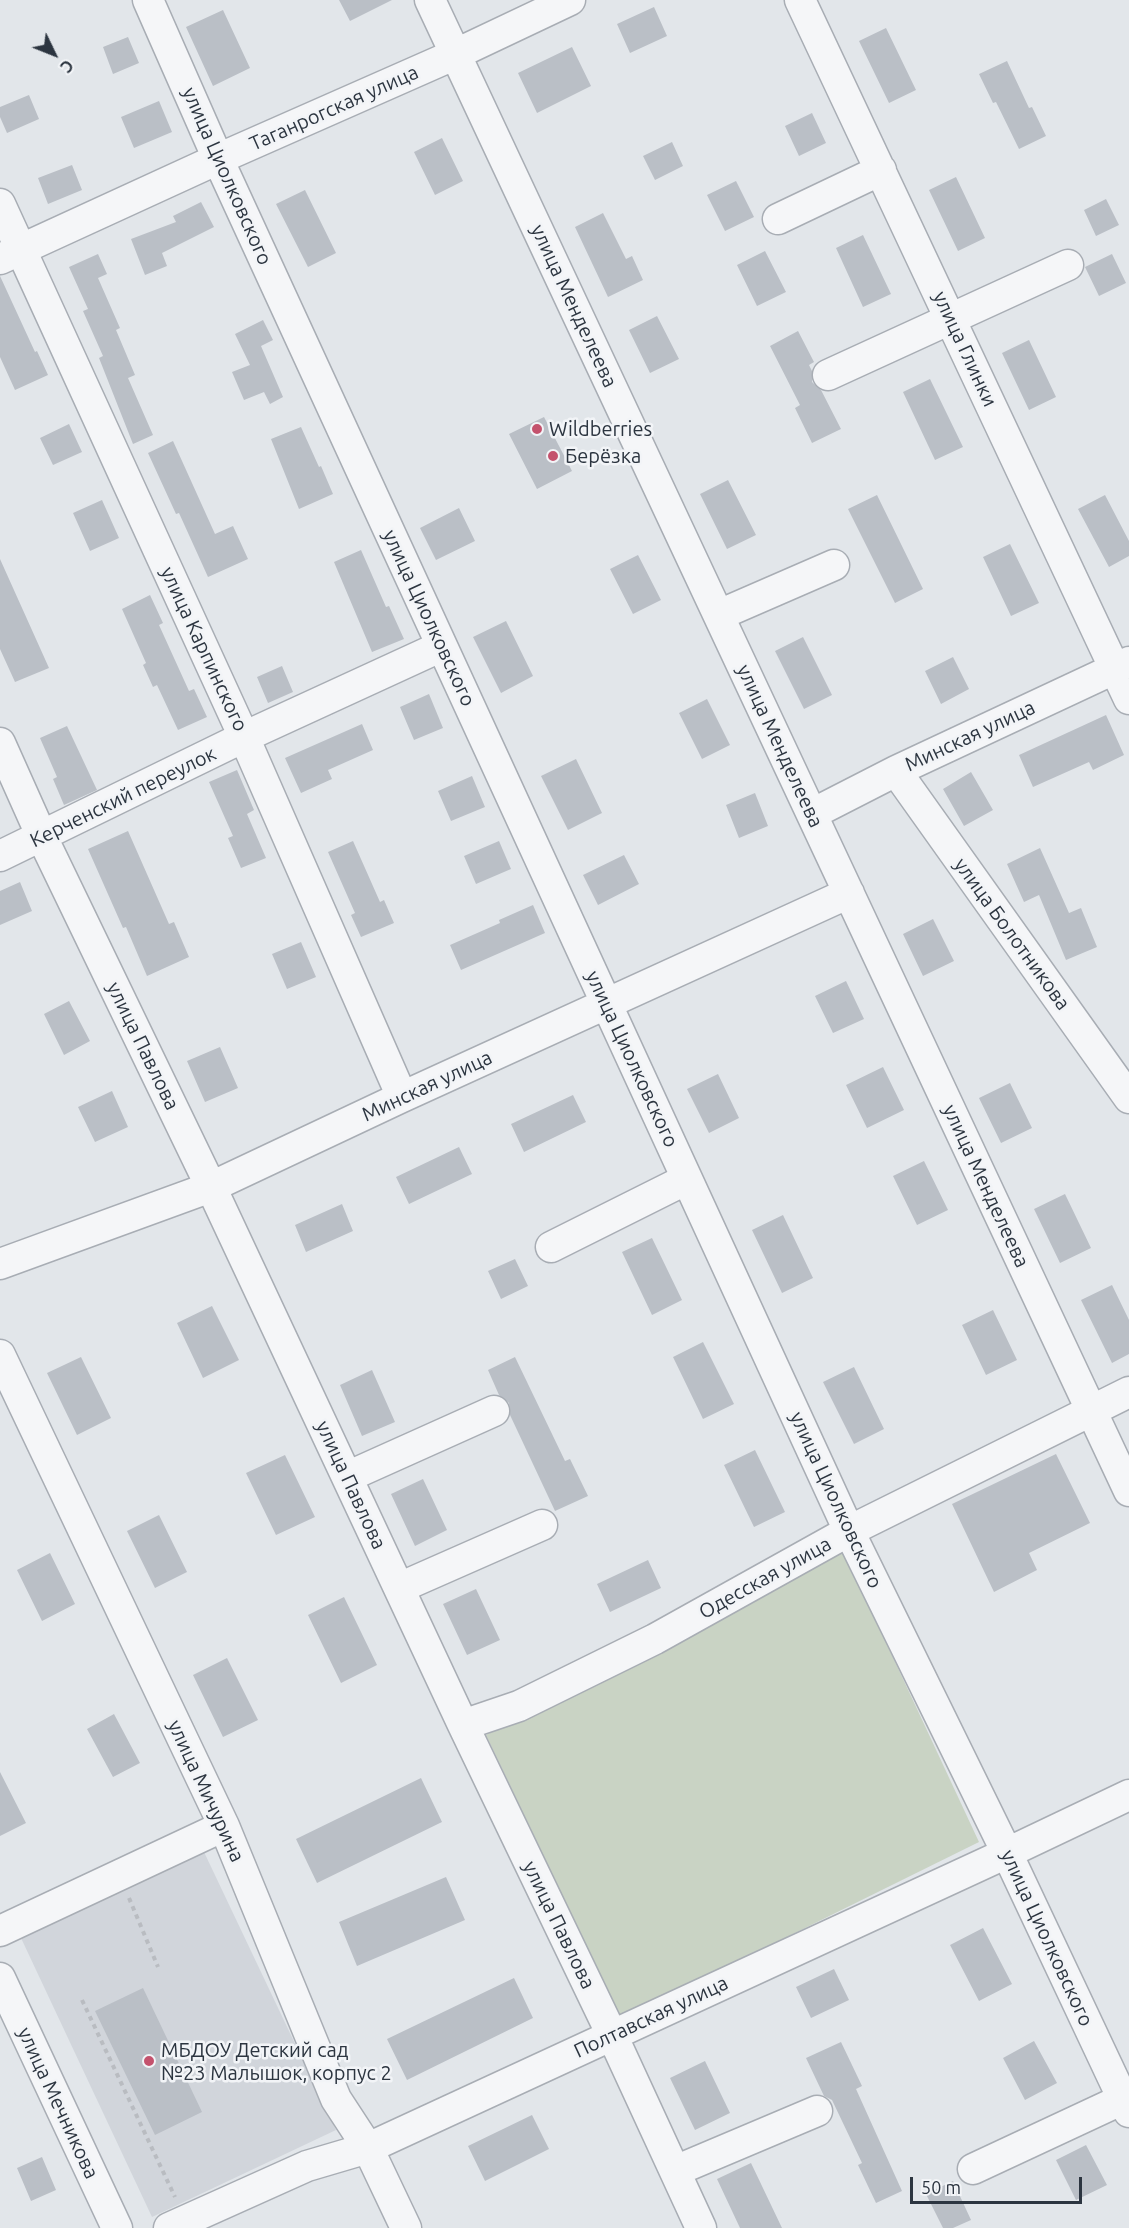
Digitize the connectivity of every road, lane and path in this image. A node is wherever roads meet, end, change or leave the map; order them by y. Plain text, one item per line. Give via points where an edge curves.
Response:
1 (148, 0) edge
2 (430, 0) edge
3 (570, 0) edge
4 (800, 0) edge
5 (456, 54) junction
6 (218, 159) junction
7 (881, 170) junction
8 (0, 204) edge
9 (778, 219) dead end
10 (10, 254) edge
11 (1068, 265) dead end
12 (950, 318) junction
13 (828, 375) dead end
14 (834, 565) dead end
15 (719, 615) junction
16 (442, 646) junction
17 (1122, 664) edge
18 (1129, 699) edge
19 (244, 737) junction
20 (0, 743) edge
21 (896, 771) junction
22 (812, 814) junction
23 (42, 837) junction
24 (0, 856) edge
25 (849, 893) junction
26 (607, 1005) junction
27 (402, 1096) junction
28 (1129, 1098) edge
29 (687, 1179) junction
30 (211, 1188) junction
31 (551, 1247) dead end
32 (0, 1264) edge
33 (0, 1355) edge
34 (1129, 1392) edge
35 (1092, 1411) junction
36 (494, 1412) dead end
37 (347, 1477) junction
38 (1129, 1491) edge
39 (542, 1525) dead end
40 (849, 1531) junction
41 (399, 1588) junction
42 (463, 1725) junction
43 (1129, 1795) edge
44 (224, 1826) junction
45 (1007, 1853) junction
46 (119, 1875) junction
47 (0, 1931) edge
48 (158, 1966) dead end
49 (0, 1978) edge
50 (82, 2000) dead end
51 (612, 2035) junction
52 (1126, 2105) edge
53 (817, 2110) dead end
54 (368, 2148) junction
55 (973, 2169) dead end
56 (675, 2171) junction
57 (177, 2224) edge
58 (117, 2228) edge
59 (406, 2228) edge
60 (701, 2228) edge

1 - 6 street, улица Циолковского
2 - 5 street, улица Менделеева
3 - 5 street, Таганрогская улица
4 - 7 street, улица Глинки
5 - 6 street, Таганрогская улица
5 - 15 street, улица Менделеева
6 - 10 street, Таганрогская улица
6 - 16 street, улица Циолковского
7 - 9 street
7 - 12 street, улица Глинки
8 - 10 street, улица Карпинского
10 - 19 street, улица Карпинского
11 - 12 street
12 - 13 street
12 - 17 street, улица Глинки
14 - 15 street
15 - 22 street, улица Менделеева
16 - 19 street, Керченский переулок
16 - 26 street, улица Циолковского
17 - 18 street, улица Глинки
17 - 21 street, Минская улица
19 - 23 street, Керченский переулок
19 - 27 street, улица Карпинского
20 - 23 street, улица Павлова
21 - 22 street, Минская улица
21 - 28 street, улица Болотникова
22 - 25 street, улица Менделеева
23 - 24 street, Керченский переулок
23 - 30 street, улица Павлова
25 - 26 street, Минская улица
25 - 35 street, улица Менделеева
26 - 27 street, Минская улица
26 - 29 street, улица Циолковского
27 - 30 street, Минская улица
29 - 31 street
29 - 40 street, улица Циолковского
30 - 32 street, Минская улица
30 - 37 street, улица Павлова
33 - 44 street, улица Мичурина
34 - 35 street, Одесская улица
35 - 38 street, улица Менделеева
35 - 40 street, Одесская улица
36 - 37 street
37 - 41 street, улица Павлова
39 - 41 street
40 - 42 street, Одесская улица via 655,1638 519,1706
40 - 45 street, улица Циолковского
41 - 42 street, улица Павлова
42 - 51 street, улица Павлова
43 - 45 street, Полтавская улица
44 - 46 street
44 - 54 street, улица Мичурина via 336,2099
45 - 51 street, Полтавская улица
45 - 52 street, улица Циолковского
46 - 47 street
46 - 48 path
49 - 58 street, улица Мечникова
50 - 57 path
51 - 54 street, Полтавская улица
51 - 56 street, улица Павлова
52 - 55 street
53 - 56 street
54 - 57 street, Полтавская улица via 308,2166
54 - 59 street, улица Мичурина
56 - 60 street, улица Павлова

